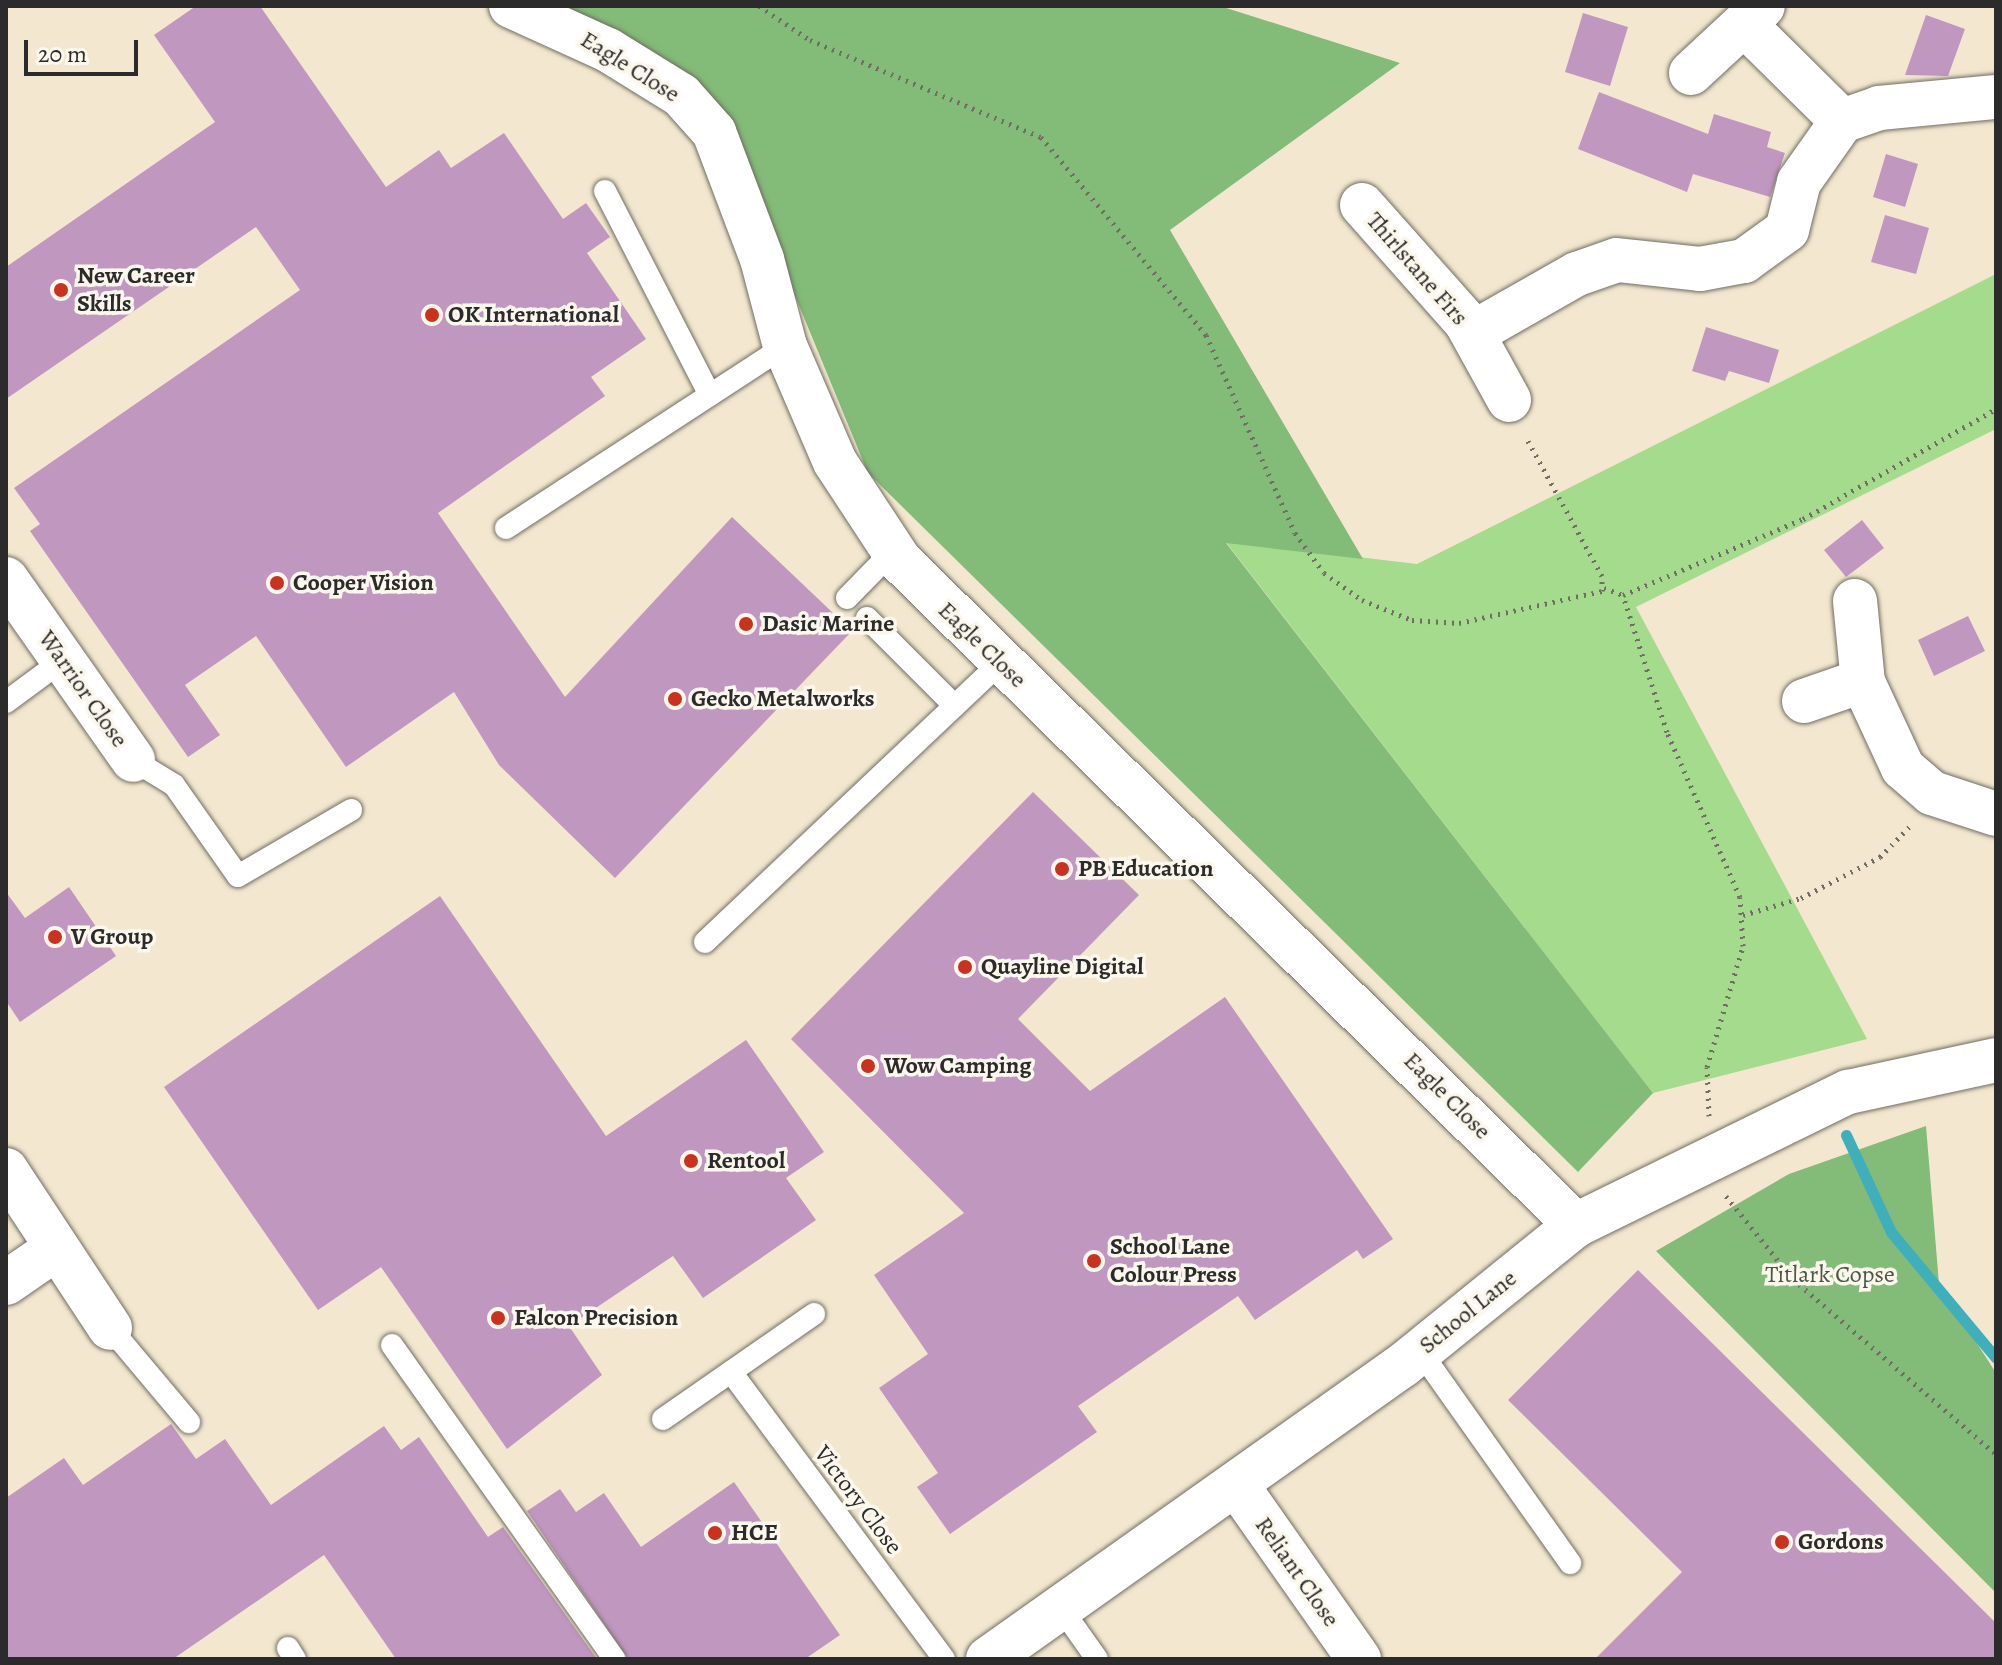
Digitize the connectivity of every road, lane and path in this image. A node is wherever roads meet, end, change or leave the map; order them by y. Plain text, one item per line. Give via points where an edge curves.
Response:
1 (511, 6) edge
2 (759, 6) edge
3 (1755, 16) edge
4 (1691, 73) dead end
5 (1996, 97) edge
6 (1842, 121) junction
7 (605, 191) dead end
8 (1362, 205) dead end
9 (1473, 333) junction
10 (785, 346) junction
11 (710, 395) junction
12 (1509, 400) joint
13 (1996, 409) edge
14 (506, 528) dead end
15 (892, 552) junction
16 (6, 579) edge
17 (1604, 588) junction
18 (1623, 595) junction
19 (847, 598) dead end
20 (1855, 601) dead end
21 (867, 618) dead end
22 (63, 660) junction
23 (1000, 663) junction
24 (1862, 681) junction
25 (1804, 701) dead end
26 (6, 702) edge
27 (955, 706) junction
28 (133, 760) joint
29 (1932, 793) junction
30 (351, 810) dead end
31 (1996, 814) edge
32 (1743, 915) junction
33 (705, 942) dead end
34 (1996, 1060) edge
35 (1719, 1149) junction
36 (6, 1170) edge
37 (1576, 1225) junction
38 (57, 1248) junction
39 (6, 1283) edge
40 (814, 1314) dead end
41 (110, 1328) joint
42 (392, 1345) dead end
43 (1420, 1351) junction
44 (731, 1372) junction
45 (663, 1419) dead end
46 (189, 1422) dead end
47 (1996, 1454) edge
48 (1236, 1484) junction
49 (1570, 1563) dead end
50 (1061, 1608) junction
51 (614, 1659) edge
52 (944, 1659) edge
53 (988, 1659) edge
54 (1097, 1659) edge
55 (1359, 1659) edge

1 - 10 street, Eagle Close via 619,56 681,95 714,132 762,259
2 - 17 path via 810,40 1041,137 1206,335 1280,506 1309,557 1340,585 1388,613 1435,623 1498,618
3 - 4 street
3 - 6 street
5 - 6 street via 1879,108
6 - 9 street, Thirlstane Firs via 1807,166 1787,230 1763,252 1722,268 1617,260 1577,274
7 - 11 lane
8 - 9 street, Thirlstane Firs
9 - 12 street, Thirlstane Firs
10 - 11 lane
10 - 15 street, Eagle Close via 835,462
11 - 14 lane
12 - 17 path via 1526,403 1531,454 1566,505
13 - 18 path via 1803,519
15 - 19 lane
15 - 23 street, Eagle Close
16 - 22 street, Warrior Close
17 - 18 path
18 - 32 path via 1655,701 1732,872
20 - 24 street
21 - 27 lane
22 - 26 lane
22 - 28 street, Warrior Close
23 - 27 lane
23 - 37 street, Eagle Close
24 - 25 street
24 - 29 street via 1903,768
27 - 33 lane
28 - 30 lane via 174,785 238,876
29 - 31 street
29 - 32 path via 1892,850 1801,898
32 - 35 path via 1738,970 1704,1088
34 - 35 street, School Lane via 1848,1092
35 - 37 street, School Lane
35 - 47 path via 1729,1204 1793,1279
36 - 38 street
37 - 43 street, School Lane
38 - 39 street
38 - 41 street
40 - 44 lane
41 - 46 lane
42 - 51 lane
43 - 48 street, School Lane
43 - 49 lane
44 - 45 lane
44 - 52 lane, Victory Close
48 - 50 street, School Lane
48 - 55 street, Reliant Close
50 - 53 street, School Lane
50 - 54 lane

